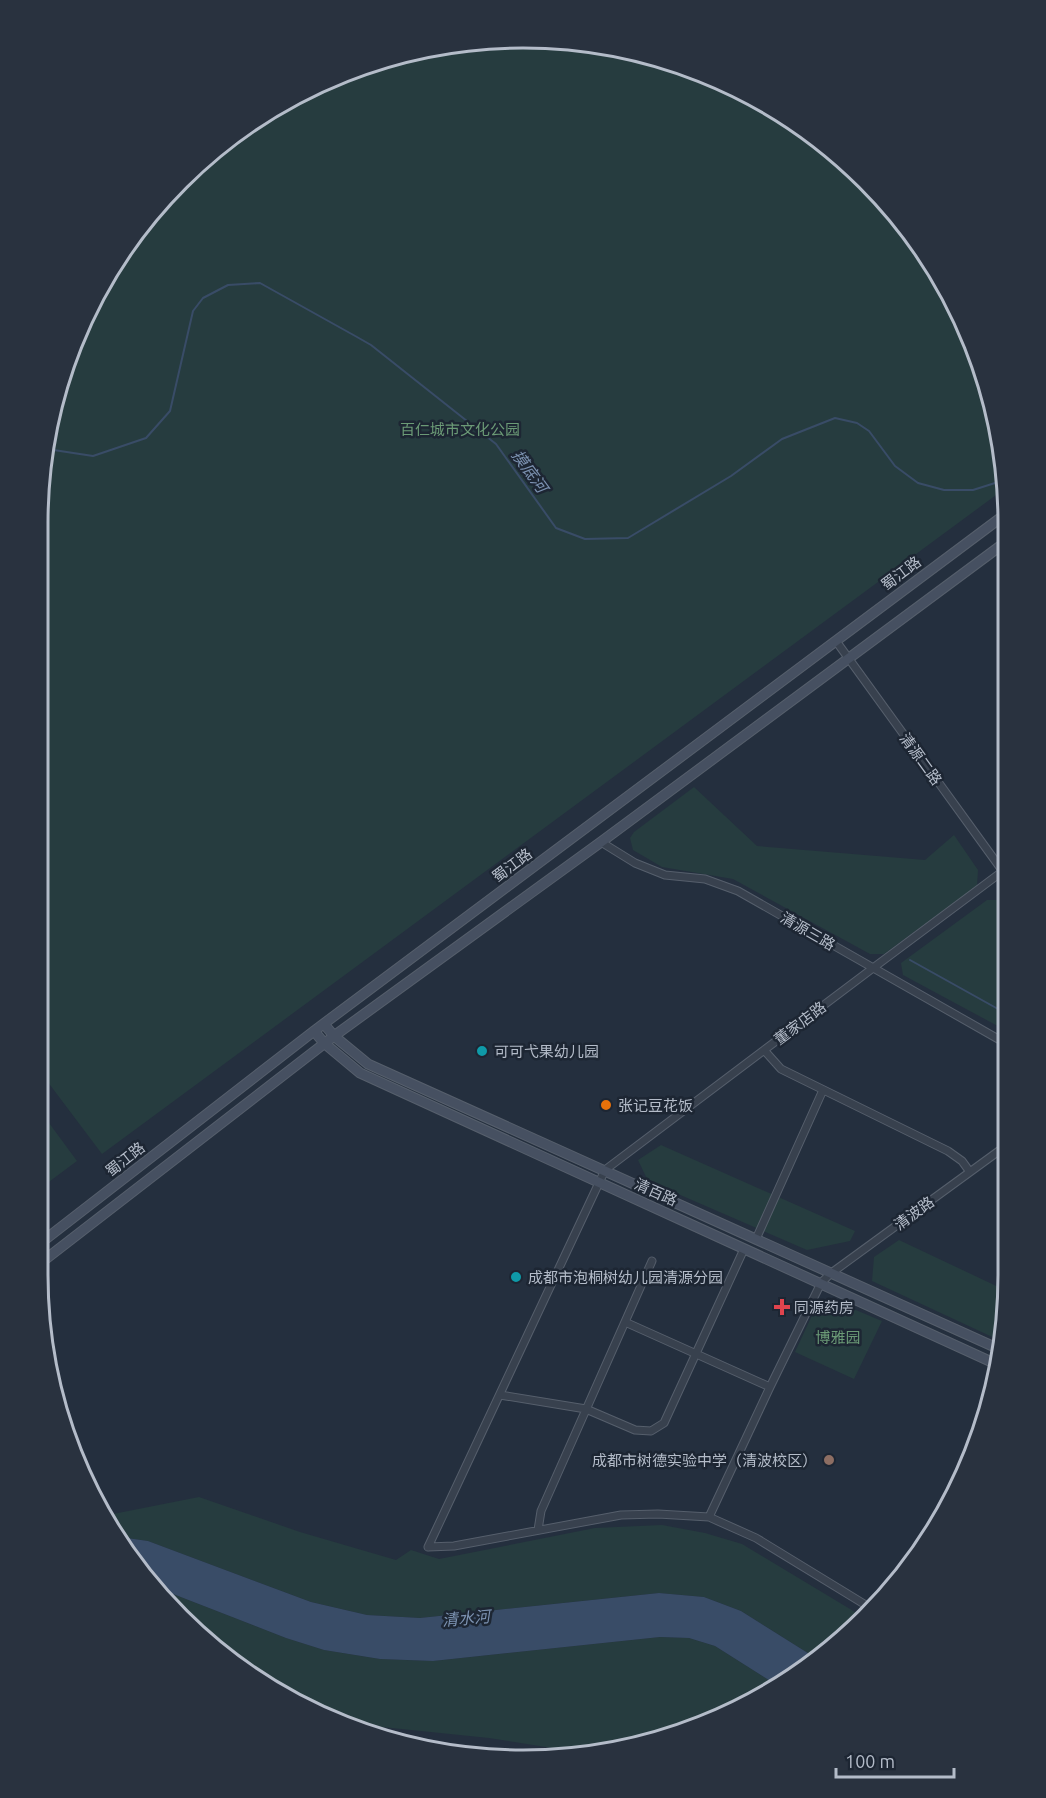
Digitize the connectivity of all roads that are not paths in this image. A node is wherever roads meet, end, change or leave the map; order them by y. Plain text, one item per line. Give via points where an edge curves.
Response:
1 (998, 520) edge
2 (998, 548) edge
3 (836, 641) junction
4 (849, 659) junction
5 (601, 842) junction
6 (998, 861) edge
7 (998, 878) edge
8 (873, 968) junction
9 (324, 1024) junction
10 (314, 1031) junction
11 (334, 1036) junction
12 (998, 1039) edge
13 (324, 1043) junction
14 (764, 1050) junction
15 (823, 1090) junction
16 (998, 1152) edge
17 (605, 1170) junction
18 (970, 1172) junction
19 (599, 1183) junction
20 (48, 1237) edge
21 (756, 1239) junction
22 (744, 1249) junction
23 (48, 1257) edge
24 (652, 1261) dead end
25 (830, 1274) junction
26 (821, 1283) junction
27 (625, 1322) junction
28 (993, 1346) edge
29 (696, 1354) junction
30 (990, 1361) edge
31 (770, 1387) junction
32 (500, 1395) junction
33 (586, 1409) junction
34 (709, 1517) junction
35 (538, 1530) junction
36 (865, 1604) edge

1 - 3 street, 蜀江路
2 - 4 street, 蜀江路
3 - 4 street, 清源二路
3 - 9 street, 蜀江路
4 - 5 street, 蜀江路
4 - 6 street, 清源二路
5 - 8 street, 清源三路 via 635,863 665,875 705,879 738,891
5 - 11 street, 蜀江路
7 - 8 street, 董家店路
8 - 12 street, 清源三路
8 - 14 street, 董家店路
9 - 10 street, 蜀江路
9 - 11 street, 清百路
10 - 13 street, 清百路
10 - 20 street, 蜀江路
11 - 13 street, 蜀江路
11 - 17 street, 清百路 via 368,1064
13 - 19 street, 清百路 via 360,1073
13 - 23 street, 蜀江路
14 - 15 street via 781,1069
14 - 17 street, 董家店路
15 - 18 street via 948,1151
15 - 21 street
16 - 18 street, 清波路
17 - 19 street, 董家店路
17 - 21 street, 清百路
18 - 25 street, 清波路
19 - 22 street, 清百路
19 - 32 street, 董家店路
21 - 25 street, 清百路
22 - 26 street, 清百路
22 - 29 street
24 - 27 street
25 - 26 street, 清波路
25 - 28 street, 清百路
26 - 30 street, 清百路
26 - 31 street, 清波路
27 - 29 street
27 - 33 street
29 - 31 street
29 - 33 street via 664,1424 651,1431 635,1430
31 - 34 street, 清波路
32 - 33 street
32 - 35 street, 董家店路 via 428,1548
33 - 35 street via 541,1511
34 - 35 street via 621,1515
34 - 36 street via 756,1538

